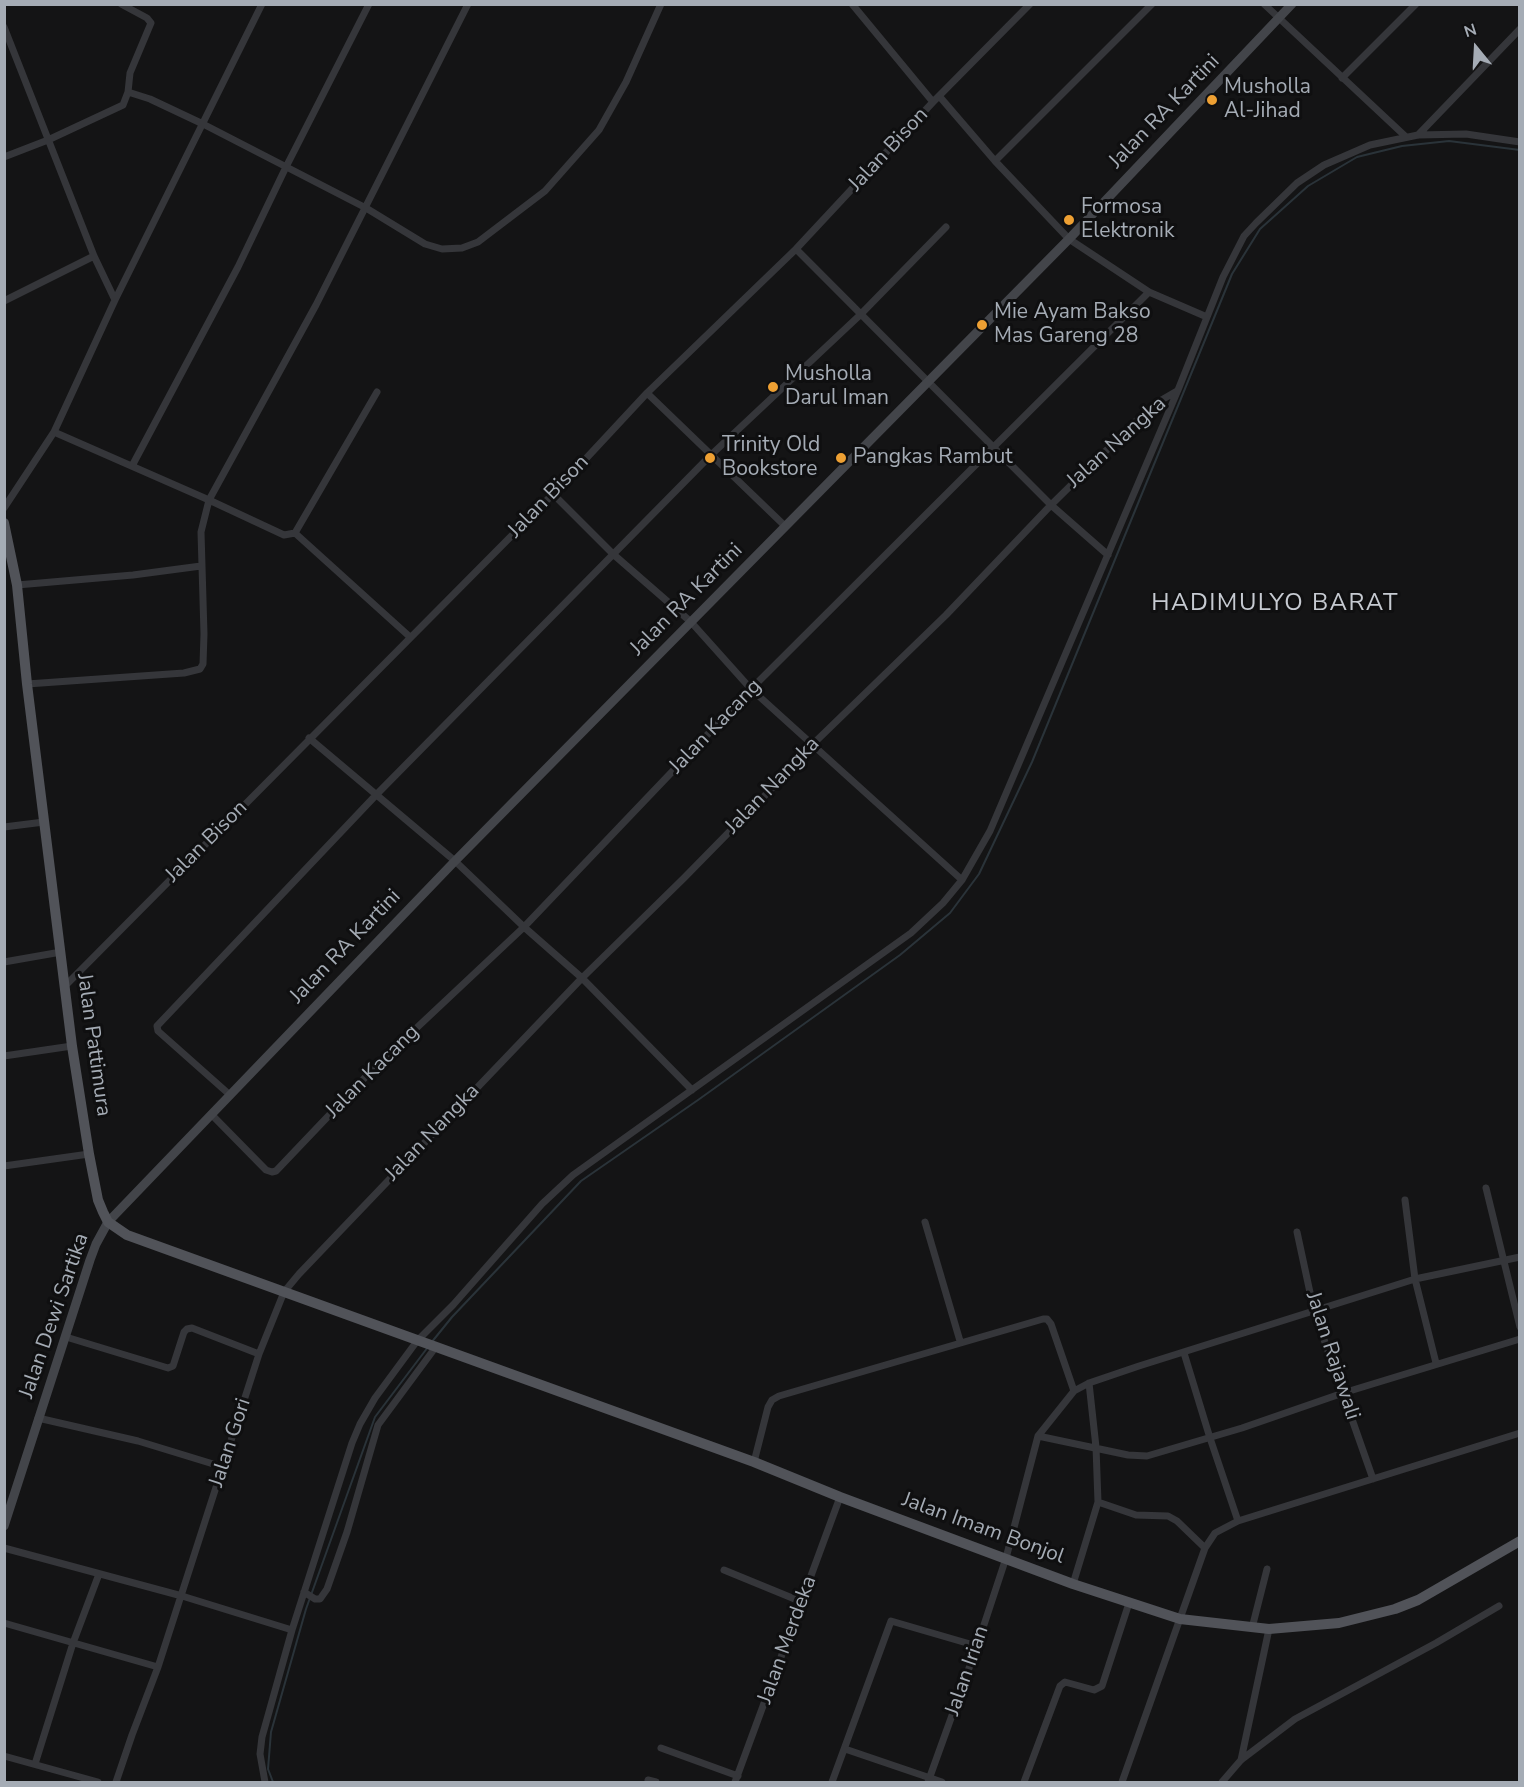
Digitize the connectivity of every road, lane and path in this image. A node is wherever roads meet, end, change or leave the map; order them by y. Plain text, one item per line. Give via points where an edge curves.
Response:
1 (122, 4) edge
2 (262, 4) edge
3 (369, 4) edge
4 (468, 4) edge
5 (661, 4) edge
6 (852, 4) edge
7 (1030, 4) edge
8 (1152, 4) edge
9 (1264, 4) edge
10 (1292, 4) edge
11 (1416, 4) edge
12 (1280, 17) junction
13 (4, 27) edge
14 (1520, 29) edge
15 (1342, 78) junction
16 (128, 92) junction
17 (940, 97) junction
18 (933, 102) junction
19 (202, 124) junction
20 (1418, 135) junction
21 (1405, 136) junction
22 (48, 140) junction
23 (1520, 142) edge
24 (4, 157) edge
25 (995, 161) junction
26 (286, 167) junction
27 (366, 207) junction
28 (946, 227) dead end
29 (1070, 239) junction
30 (796, 249) junction
31 (94, 256) junction
32 (1149, 292) junction
33 (115, 300) junction
34 (4, 301) edge
35 (860, 315) junction
36 (1207, 317) junction
37 (928, 384) junction
38 (1178, 390) junction
39 (377, 392) dead end
40 (647, 393) junction
41 (54, 432) junction
42 (993, 448) junction
43 (711, 455) junction
44 (132, 466) junction
45 (553, 494) junction
46 (209, 500) junction
47 (1051, 505) junction
48 (4, 508) edge
49 (5, 523) edge
50 (785, 526) junction
51 (295, 533) junction
52 (614, 554) junction
53 (1108, 555) junction
54 (201, 566) junction
55 (16, 585) junction
56 (691, 622) junction
57 (410, 637) junction
58 (27, 684) junction
59 (752, 689) junction
60 (309, 738) junction
61 (813, 744) junction
62 (376, 794) junction
63 (44, 822) junction
64 (4, 827) edge
65 (455, 861) junction
66 (962, 880) junction
67 (524, 927) junction
68 (61, 952) junction
69 (4, 962) edge
70 (582, 978) junction
71 (65, 986) junction
72 (72, 1046) junction
73 (4, 1056) edge
74 (692, 1090) junction
75 (230, 1095) junction
76 (211, 1114) junction
77 (89, 1154) junction
78 (4, 1166) edge
79 (1486, 1188) dead end
80 (1405, 1200) dead end
81 (108, 1222) junction
82 (925, 1222) dead end
83 (1297, 1232) dead end
84 (1520, 1257) edge
85 (1503, 1262) junction
86 (1415, 1279) junction
87 (284, 1292) junction
88 (1314, 1311) junction
89 (1520, 1327) edge
90 (66, 1337) junction
91 (1520, 1339) edge
92 (418, 1341) junction
93 (960, 1341) junction
94 (435, 1347) junction
95 (1184, 1353) junction
96 (259, 1354) junction
97 (1436, 1363) junction
98 (1089, 1383) junction
99 (1074, 1391) junction
100 (1343, 1393) junction
101 (38, 1418) junction
102 (1520, 1433) edge
103 (1038, 1436) junction
104 (1210, 1438) junction
105 (1096, 1447) junction
106 (754, 1462) junction
107 (223, 1467) junction
108 (1373, 1479) junction
109 (840, 1497) junction
110 (1098, 1502) junction
111 (1238, 1521) junction
112 (4, 1526) edge
113 (1520, 1541) edge
114 (4, 1548) edge
115 (1205, 1548) junction
116 (1006, 1558) junction
117 (1267, 1569) dead end
118 (724, 1570) dead end
119 (99, 1574) junction
120 (1073, 1584) junction
121 (305, 1593) junction
122 (182, 1596) junction
123 (802, 1602) junction
124 (1129, 1603) junction
125 (1499, 1606) dead end
126 (1180, 1619) junction
127 (4, 1623) edge
128 (1252, 1628) junction
129 (1269, 1629) junction
130 (292, 1630) junction
131 (73, 1643) junction
132 (977, 1646) junction
133 (158, 1667) junction
134 (661, 1748) dead end
135 (845, 1749) junction
136 (4, 1756) edge
137 (1241, 1760) junction
138 (35, 1764) junction
139 (737, 1779) edge
140 (929, 1780) edge
141 (98, 1782) edge
142 (116, 1782) edge
143 (265, 1782) edge
144 (832, 1782) edge
145 (942, 1782) edge
146 (1023, 1782) edge
147 (1122, 1782) edge
148 (1222, 1782) edge

1 - 16 street via 151,23 130,73
2 - 19 street
3 - 26 street
4 - 27 street
5 - 27 street via 626,82 598,130 545,191 477,242 442,249 425,244
6 - 18 street
7 - 17 street, Jalan Bison
8 - 25 street
9 - 12 street
10 - 12 main road, Jalan RA Kartini
11 - 15 street
12 - 15 street
12 - 29 main road, Jalan RA Kartini
13 - 22 street
14 - 20 street
15 - 21 street
16 - 19 street
16 - 22 street via 123,105
17 - 18 street, Jalan Bison
17 - 25 street
18 - 30 street, Jalan Bison
19 - 26 street
19 - 33 street
20 - 21 street
20 - 23 street via 1466,134
21 - 36 street via 1347,153 1297,183 1244,237
22 - 24 street
22 - 31 street
25 - 29 street
26 - 27 street
26 - 44 street via 238,267
27 - 46 street
28 - 35 street
29 - 32 street
29 - 37 main road, Jalan RA Kartini
30 - 35 street
30 - 40 street, Jalan Bison
31 - 33 street
31 - 34 street
32 - 36 street
32 - 42 street, Jalan Kacang
33 - 41 street
35 - 37 street
35 - 43 street
36 - 38 street
37 - 42 street
37 - 50 main road, Jalan RA Kartini
38 - 47 street, Jalan Nangka via 1153,405
38 - 53 street, Jalan Nangka
39 - 51 street
40 - 43 street
40 - 45 street, Jalan Bison
41 - 44 street
41 - 48 street
42 - 47 street
42 - 59 street, Jalan Kacang
43 - 50 street
43 - 52 street
44 - 46 street
45 - 52 street
45 - 57 street, Jalan Bison
46 - 51 street via 285,535
46 - 54 street via 201,532
47 - 53 street
47 - 61 street, Jalan Nangka via 946,615
49 - 55 main road, Jalan Pattimura
50 - 56 main road, Jalan RA Kartini
51 - 57 street
52 - 56 street
52 - 62 street
53 - 66 street, Jalan Nangka via 990,831
54 - 55 street
54 - 58 street via 204,634 200,669
55 - 58 main road, Jalan Pattimura
56 - 59 street
56 - 65 main road, Jalan RA Kartini
57 - 60 street, Jalan Bison
58 - 63 main road, Jalan Pattimura
59 - 61 street
59 - 67 street, Jalan Kacang
60 - 62 street
60 - 71 street, Jalan Bison
61 - 66 street
61 - 70 street, Jalan Nangka
62 - 65 street
62 - 75 street via 157,1026
63 - 64 street
63 - 68 main road, Jalan Pattimura
65 - 67 street
65 - 75 main road, Jalan RA Kartini
66 - 74 street, Jalan Nangka via 911,933
67 - 70 street
67 - 76 street, Jalan Kacang via 382,1060 276,1171 266,1170
68 - 69 street
68 - 71 main road, Jalan Pattimura
70 - 74 street
70 - 87 street, Jalan Nangka
71 - 72 main road, Jalan Pattimura
72 - 73 street
72 - 77 main road, Jalan Pattimura
74 - 92 street, Jalan Nangka via 573,1175
75 - 76 main road, Jalan RA Kartini
76 - 81 main road, Jalan RA Kartini
77 - 78 street
77 - 81 main road, Jalan Pattimura via 98,1200
79 - 85 street
80 - 86 street
81 - 87 main road via 127,1234
81 - 90 main road, Jalan Dewi Sartika via 90,1260
82 - 93 street
83 - 88 street, Jalan Rajawali
84 - 85 street
85 - 86 street
85 - 89 street
86 - 88 street
86 - 97 street
87 - 92 main road
87 - 96 street, Jalan Gori
88 - 95 street
88 - 100 street, Jalan Rajawali
90 - 96 street via 168,1368 173,1366 184,1332 192,1328
90 - 101 main road, Jalan Dewi Sartika
91 - 97 street
92 - 94 main road
92 - 121 street, Jalan Nangka via 360,1424
93 - 99 street via 1047,1319
93 - 106 street via 772,1400
94 - 106 main road, Jalan Imam Bonjol
94 - 121 street via 378,1425 327,1589 321,1598
95 - 98 street
95 - 104 street
96 - 107 street, Jalan Gori
97 - 100 street
98 - 99 street
98 - 105 street
99 - 103 street
100 - 104 street
100 - 108 street, Jalan Rajawali
101 - 107 street via 138,1441
101 - 112 main road, Jalan Dewi Sartika
102 - 108 street
103 - 105 street
103 - 116 street, Jalan Irian
104 - 105 street via 1147,1456
104 - 111 street
105 - 110 street
106 - 109 main road, Jalan Imam Bonjol
107 - 122 street, Jalan Gori
108 - 111 street
109 - 116 main road, Jalan Imam Bonjol
109 - 123 street, Jalan Merdeka
110 - 115 street via 1136,1515 1168,1516
110 - 120 street
111 - 115 street via 1215,1533
113 - 129 main road, Jalan Imam Bonjol via 1443,1587 1395,1609 1339,1623
114 - 119 street
115 - 126 street
116 - 120 main road, Jalan Imam Bonjol
116 - 132 street, Jalan Irian
117 - 128 street
118 - 123 street
119 - 122 street
119 - 131 street
120 - 124 main road, Jalan Imam Bonjol
121 - 130 street, Jalan Nangka
122 - 130 street
122 - 133 street, Jalan Gori
123 - 139 street, Jalan Merdeka
124 - 126 main road, Jalan Imam Bonjol
124 - 146 street via 1102,1686 1095,1690 1065,1682 1060,1686
125 - 137 street via 1319,1705
126 - 128 main road, Jalan Imam Bonjol
126 - 147 street
127 - 131 street
128 - 129 main road, Jalan Imam Bonjol
129 - 137 street
130 - 143 street, Jalan Nangka via 262,1737 260,1754
131 - 133 street
131 - 138 street
132 - 135 street via 891,1621
132 - 140 street, Jalan Irian
133 - 142 street, Jalan Gori
134 - 139 street
135 - 140 street
135 - 144 street
136 - 138 street
137 - 148 street
138 - 141 street
140 - 145 street

